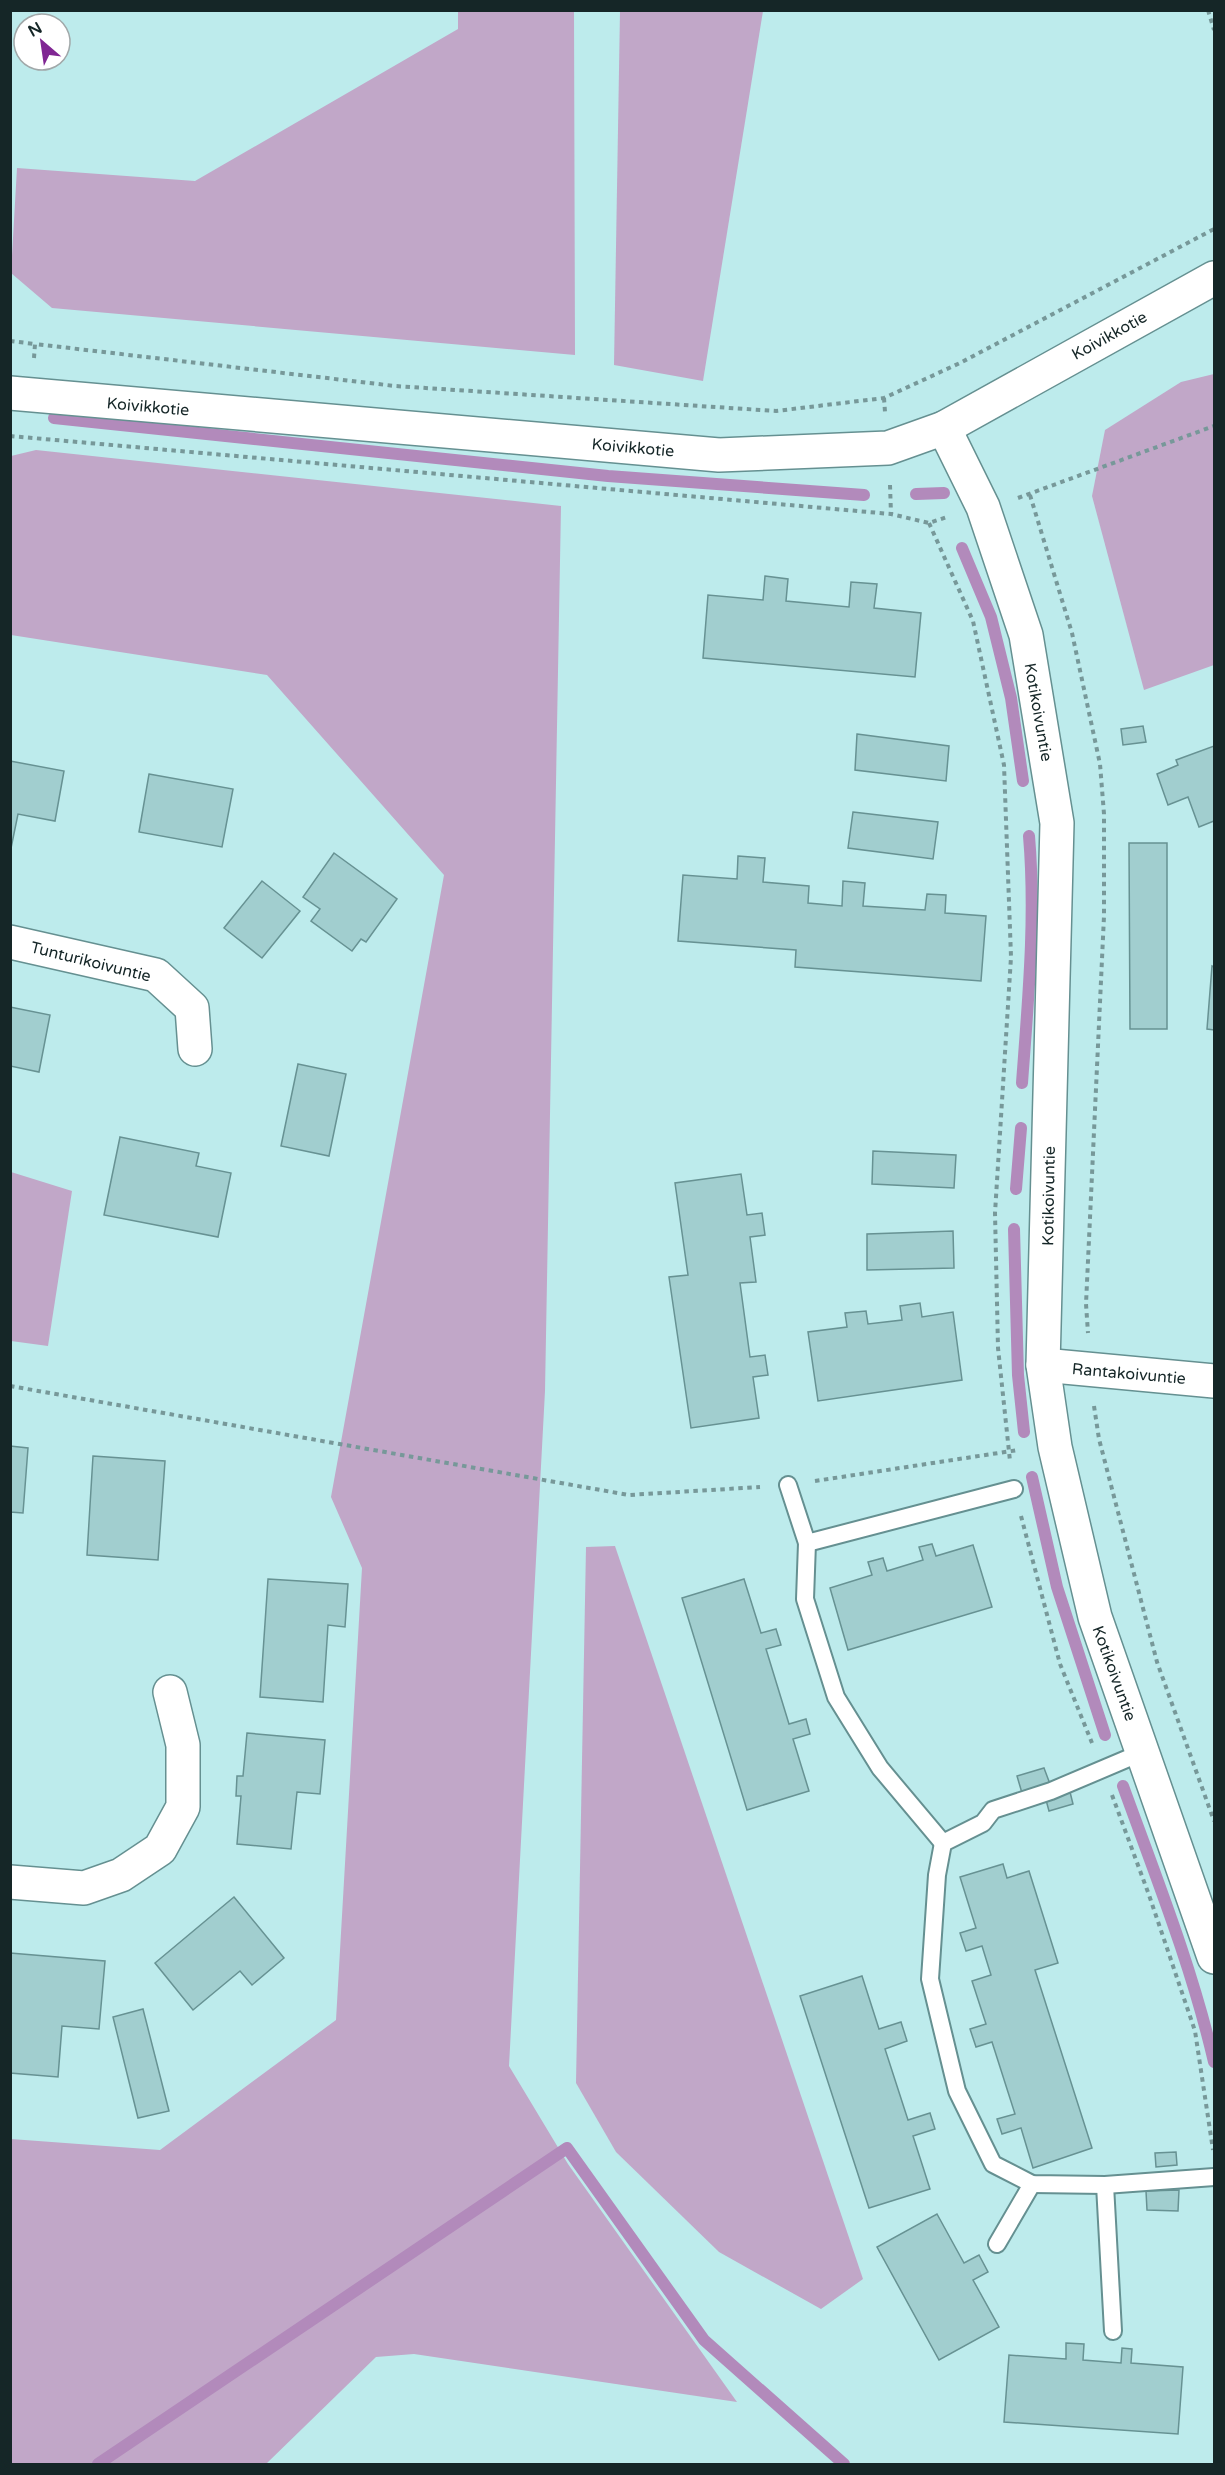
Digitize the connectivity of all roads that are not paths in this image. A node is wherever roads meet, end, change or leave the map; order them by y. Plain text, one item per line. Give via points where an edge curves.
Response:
1 (1215, 278) edge
2 (20, 394) edge
3 (944, 428) junction
4 (10, 942) edge
5 (195, 1049) dead end
6 (1043, 1365) junction
7 (1215, 1381) edge
8 (788, 1485) road end
9 (1014, 1489) dead end
10 (807, 1543) junction
11 (170, 1692) dead end
12 (1143, 1752) junction
13 (943, 1843) junction
14 (10, 1882) edge
15 (1215, 1958) edge
16 (1215, 2177) edge
17 (1032, 2184) junction
18 (1105, 2185) junction
19 (997, 2244) dead end
20 (1113, 2331) dead end

1 - 3 street, Koivikkotie
2 - 3 street, Koivikkotie via 719,455 888,448
3 - 6 street, Kotikoivuntie via 983,507 1026,635 1058,823
4 - 5 street, Tunturikoivuntie via 156,975 192,1008
6 - 7 street, Rantakoivuntie
6 - 12 street, Kotikoivuntie via 1055,1447 1095,1617
8 - 10 lane
9 - 10 lane
10 - 13 lane via 805,1599 836,1697 880,1768
11 - 14 street via 183,1745 183,1807 160,1849 122,1875 84,1888
12 - 13 lane via 1051,1791 993,1810 983,1823
12 - 15 street, Kotikoivuntie
13 - 17 lane via 930,1979 957,2091 993,2163
16 - 18 lane
17 - 18 lane
17 - 19 lane
18 - 20 lane

